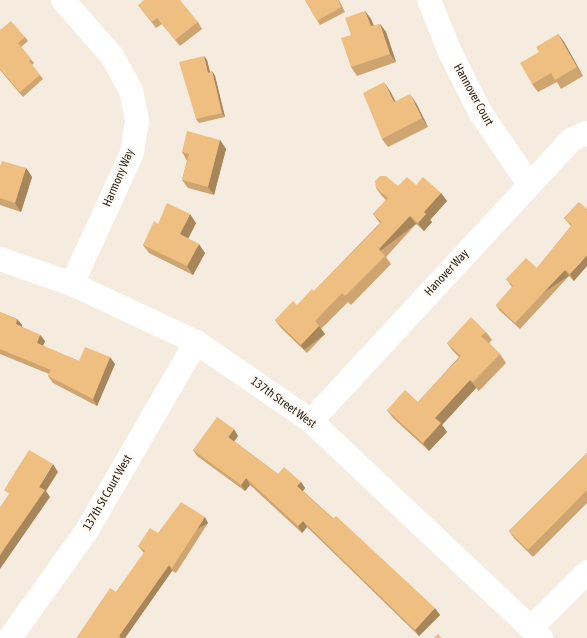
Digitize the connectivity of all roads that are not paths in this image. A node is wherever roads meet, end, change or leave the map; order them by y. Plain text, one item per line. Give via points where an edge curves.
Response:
1 (63, 0) edge
2 (429, 0) edge
3 (587, 133) edge
4 (529, 184) junction
5 (0, 259) edge
6 (72, 284) junction
7 (196, 342) junction
8 (311, 421) junction
9 (587, 572) edge
10 (536, 633) edge
11 (10, 638) edge

1 - 6 street, Harmony Way via 112,56 131,90 137,121 132,153
2 - 4 street, Hannover Court via 480,112
3 - 4 street, Hanover Way via 571,140
4 - 8 street, Hanover Way
5 - 6 street, 137th Street West
6 - 7 street, 137th Street West
7 - 8 street, 137th Street West
7 - 11 street, 137th St Court West via 86,532
8 - 10 street, 137th Street West
9 - 10 street

